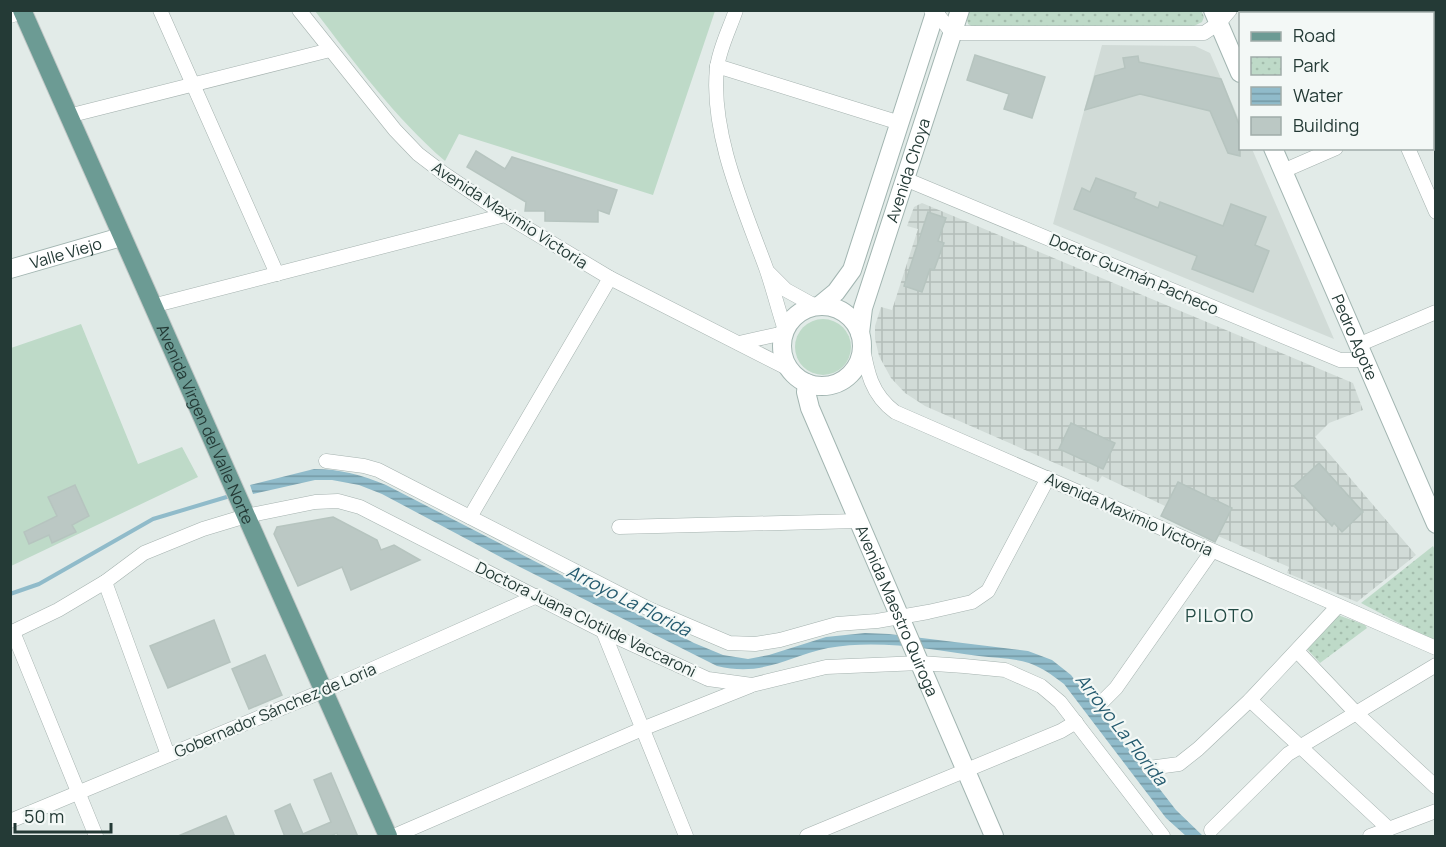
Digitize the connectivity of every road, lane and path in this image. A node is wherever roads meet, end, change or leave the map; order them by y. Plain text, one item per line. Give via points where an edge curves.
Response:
1 (160, 10) edge
2 (299, 10) edge
3 (736, 10) edge
4 (960, 10) edge
5 (934, 11) edge
6 (19, 12) edge
7 (1221, 15) edge
8 (952, 33) junction
9 (330, 50) junction
10 (717, 66) junction
11 (1239, 70) edge
12 (192, 83) junction
13 (68, 116) junction
14 (900, 123) junction
15 (1274, 150) edge
16 (1331, 150) edge
17 (1409, 150) edge
18 (1283, 171) junction
19 (905, 179) junction
20 (1436, 212) edge
21 (505, 215) junction
22 (121, 237) junction
23 (10, 269) edge
24 (768, 272) junction
25 (278, 274) junction
26 (610, 278) junction
27 (152, 306) junction
28 (817, 306) junction
29 (1436, 312) edge
30 (784, 331) junction
31 (861, 338) junction
32 (737, 343) junction
33 (1361, 352) junction
34 (789, 369) junction
35 (807, 383) junction
36 (326, 461) dead end
37 (1048, 478) junction
38 (243, 511) junction
39 (470, 517) junction
40 (1434, 518) edge
41 (858, 521) junction
42 (620, 527) dead end
43 (1212, 551) junction
44 (105, 582) junction
45 (537, 596) junction
46 (1338, 606) junction
47 (902, 623) junction
48 (603, 631) junction
49 (12, 633) edge
50 (1436, 648) edge
51 (1297, 651) junction
52 (917, 658) junction
53 (1436, 665) edge
54 (752, 685) junction
55 (323, 691) junction
56 (1250, 700) junction
57 (1102, 702) dead end
58 (1356, 713) junction
59 (1076, 722) junction
60 (642, 729) junction
61 (1299, 747) junction
62 (168, 755) junction
63 (1149, 768) dead end
64 (966, 770) junction
65 (1436, 787) edge
66 (78, 792) junction
67 (1436, 811) edge
68 (10, 821) edge
69 (1211, 830) dead end
70 (1389, 830) junction
71 (96, 837) edge
72 (388, 837) edge
73 (394, 837) edge
74 (686, 837) edge
75 (807, 837) edge
76 (994, 837) edge
77 (1163, 837) edge
78 (1370, 837) edge

1 - 12 street
2 - 9 street, Avenida Maximio Victoria
3 - 10 street
4 - 8 main road, Avenida Choya
5 - 8 street
5 - 14 main road, Avenida Choya
6 - 13 main road, Avenida Virgen del Valle Norte
7 - 8 street via 1204,33
7 - 11 main road
8 - 19 main road, Avenida Choya
9 - 12 street
9 - 21 street, Avenida Maximio Victoria via 418,154
10 - 14 street
10 - 24 street via 721,129
12 - 13 street
12 - 25 street
13 - 22 main road, Avenida Virgen del Valle Norte
14 - 28 main road, Avenida Choya via 852,270 836,292
15 - 18 main road, Pedro Agote
16 - 18 street
17 - 20 street
18 - 33 main road, Pedro Agote
19 - 31 main road, Avenida Choya via 863,308
19 - 33 street, Doctor Guzmán Pacheco via 1340,360
21 - 25 street
21 - 26 street, Avenida Maximio Victoria
22 - 23 main road, Valle Viejo
22 - 27 main road, Avenida Virgen del Valle Norte
24 - 28 street via 786,290
24 - 30 street
25 - 27 street
26 - 32 street, Avenida Maximio Victoria
26 - 39 street
27 - 38 main road, Avenida Virgen del Valle Norte
28 - 30 main road via 797,314
28 - 31 main road via 844,313 854,322
29 - 33 street, Doctor Guzmán Pacheco
30 - 32 street
30 - 34 main road via 782,352
31 - 35 main road via 861,355 849,374 830,384
31 - 37 street, Avenida Maximio Victoria via 869,379 884,404
32 - 34 street, Avenida Maximio Victoria
33 - 40 main road, Pedro Agote
34 - 35 main road
35 - 41 main road, Avenida Maestro Quiroga via 810,408
36 - 39 street via 378,470
37 - 43 street, Avenida Maximio Victoria
37 - 47 street via 988,591 972,602
38 - 44 street, Doctora Juana Clotilde Vaccaroni via 144,553
38 - 45 street, Doctora Juana Clotilde Vaccaroni via 338,501 360,507
38 - 55 main road, Avenida Virgen del Valle Norte
39 - 47 street via 649,609 729,643 755,644 837,624
41 - 42 street
41 - 47 main road, Avenida Maestro Quiroga
43 - 46 street, Avenida Maximio Victoria
43 - 57 street via 1116,688
44 - 49 street, Doctora Juana Clotilde Vaccaroni
44 - 62 street
45 - 48 street, Doctora Juana Clotilde Vaccaroni
45 - 55 street, Gobernador Sánchez de Loria
46 - 50 street, Avenida Maximio Victoria
46 - 51 street
47 - 52 main road, Avenida Maestro Quiroga
48 - 54 street, Doctora Juana Clotilde Vaccaroni via 708,679
48 - 60 street
49 - 66 street
51 - 56 street
51 - 58 street
52 - 54 street, Doctora Juana Clotilde Vaccaroni via 826,667
52 - 59 street, Doctora Juana Clotilde Vaccaroni via 1005,670 1041,686
52 - 64 main road, Avenida Maestro Quiroga
53 - 58 street
54 - 60 street
55 - 62 street, Gobernador Sánchez de Loria
55 - 72 main road, Avenida Virgen del Valle Norte
56 - 61 street
56 - 63 street via 1179,764
58 - 61 street
58 - 65 street
59 - 64 street
59 - 77 street, Doctora Juana Clotilde Vaccaroni
60 - 73 street
60 - 74 street
61 - 69 street
61 - 70 street
62 - 66 street, Gobernador Sánchez de Loria
64 - 75 street
64 - 76 main road, Avenida Maestro Quiroga
66 - 68 street, Gobernador Sánchez de Loria
66 - 71 street
67 - 70 street
70 - 78 street

